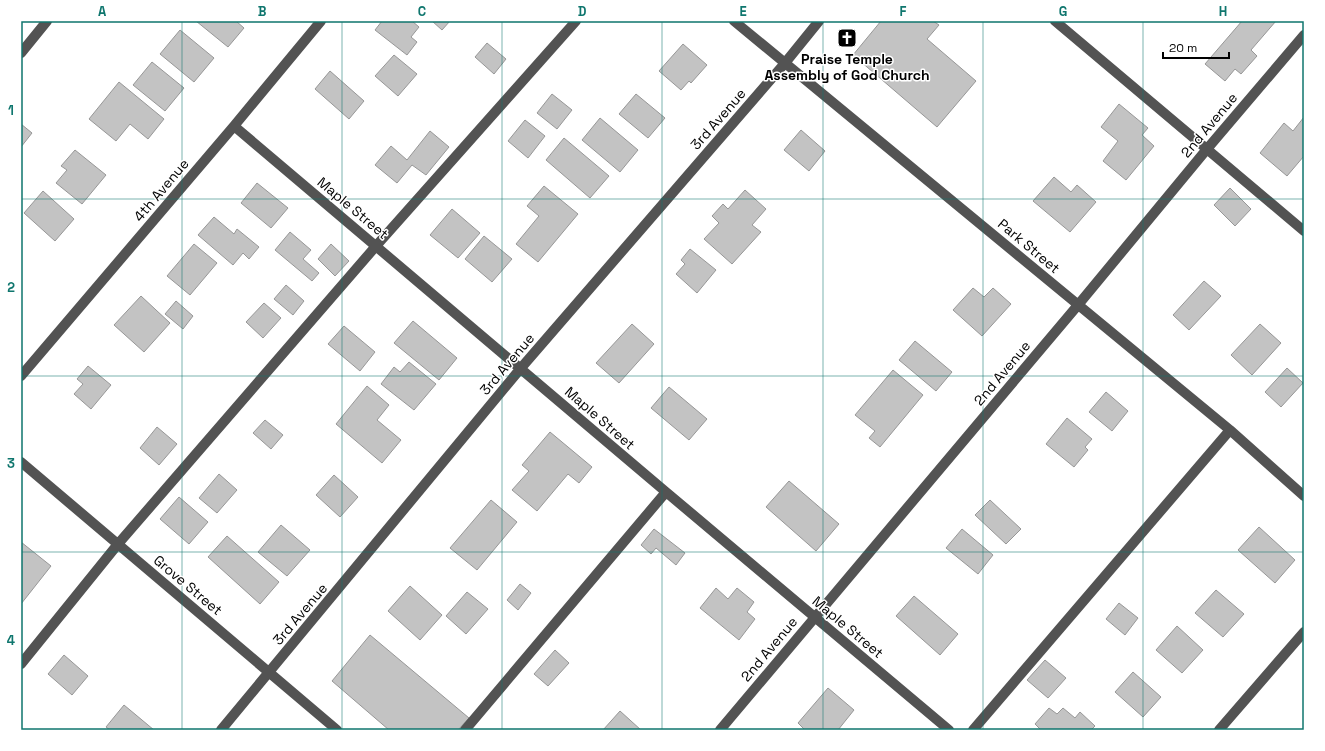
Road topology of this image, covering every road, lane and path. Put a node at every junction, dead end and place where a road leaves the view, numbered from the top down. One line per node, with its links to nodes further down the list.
1 (47, 21): 8 (street)
2 (321, 21): 10 (street, 4th Avenue)
3 (576, 21): 13 (street)
4 (734, 21): 9 (street, Park Street)
5 (819, 21): 9 (street, 3rd Avenue)
6 (1055, 21): 11 (street)
7 (1304, 35): 11 (street, 2nd Avenue)
8 (21, 53)
9 (785, 63): 14 (street, Park Street); 15 (street, 3rd Avenue)
10 (234, 126): 13 (street, Maple Street); 16 (street, 4th Avenue)
11 (1206, 149): 12 (street); 14 (street, 2nd Avenue)
12 (1304, 231)
13 (376, 246): 15 (street, Maple Street); 21 (street)
14 (1078, 305): 17 (street, Park Street); 22 (street, 2nd Avenue)
15 (521, 368): 19 (street, Maple Street); 25 (street, 3rd Avenue)
16 (21, 376)
17 (1230, 430): 20 (street, Park Street); 31 (street)
18 (21, 462): 21 (street, Grove Street)
19 (666, 492): 22 (street, Maple Street); 28 (street)
20 (1304, 496)
21 (118, 544): 24 (street); 25 (street, Grove Street)
22 (814, 617): 29 (street, 2nd Avenue); 30 (street, Maple Street)
23 (1304, 632): 32 (street)
24 (21, 664)
25 (270, 672): 26 (street, 3rd Avenue); 27 (street, Grove Street)
26 (221, 730)
27 (338, 730)
28 (465, 730)
29 (720, 730)
30 (949, 730)
31 (973, 730)
32 (1219, 730)

